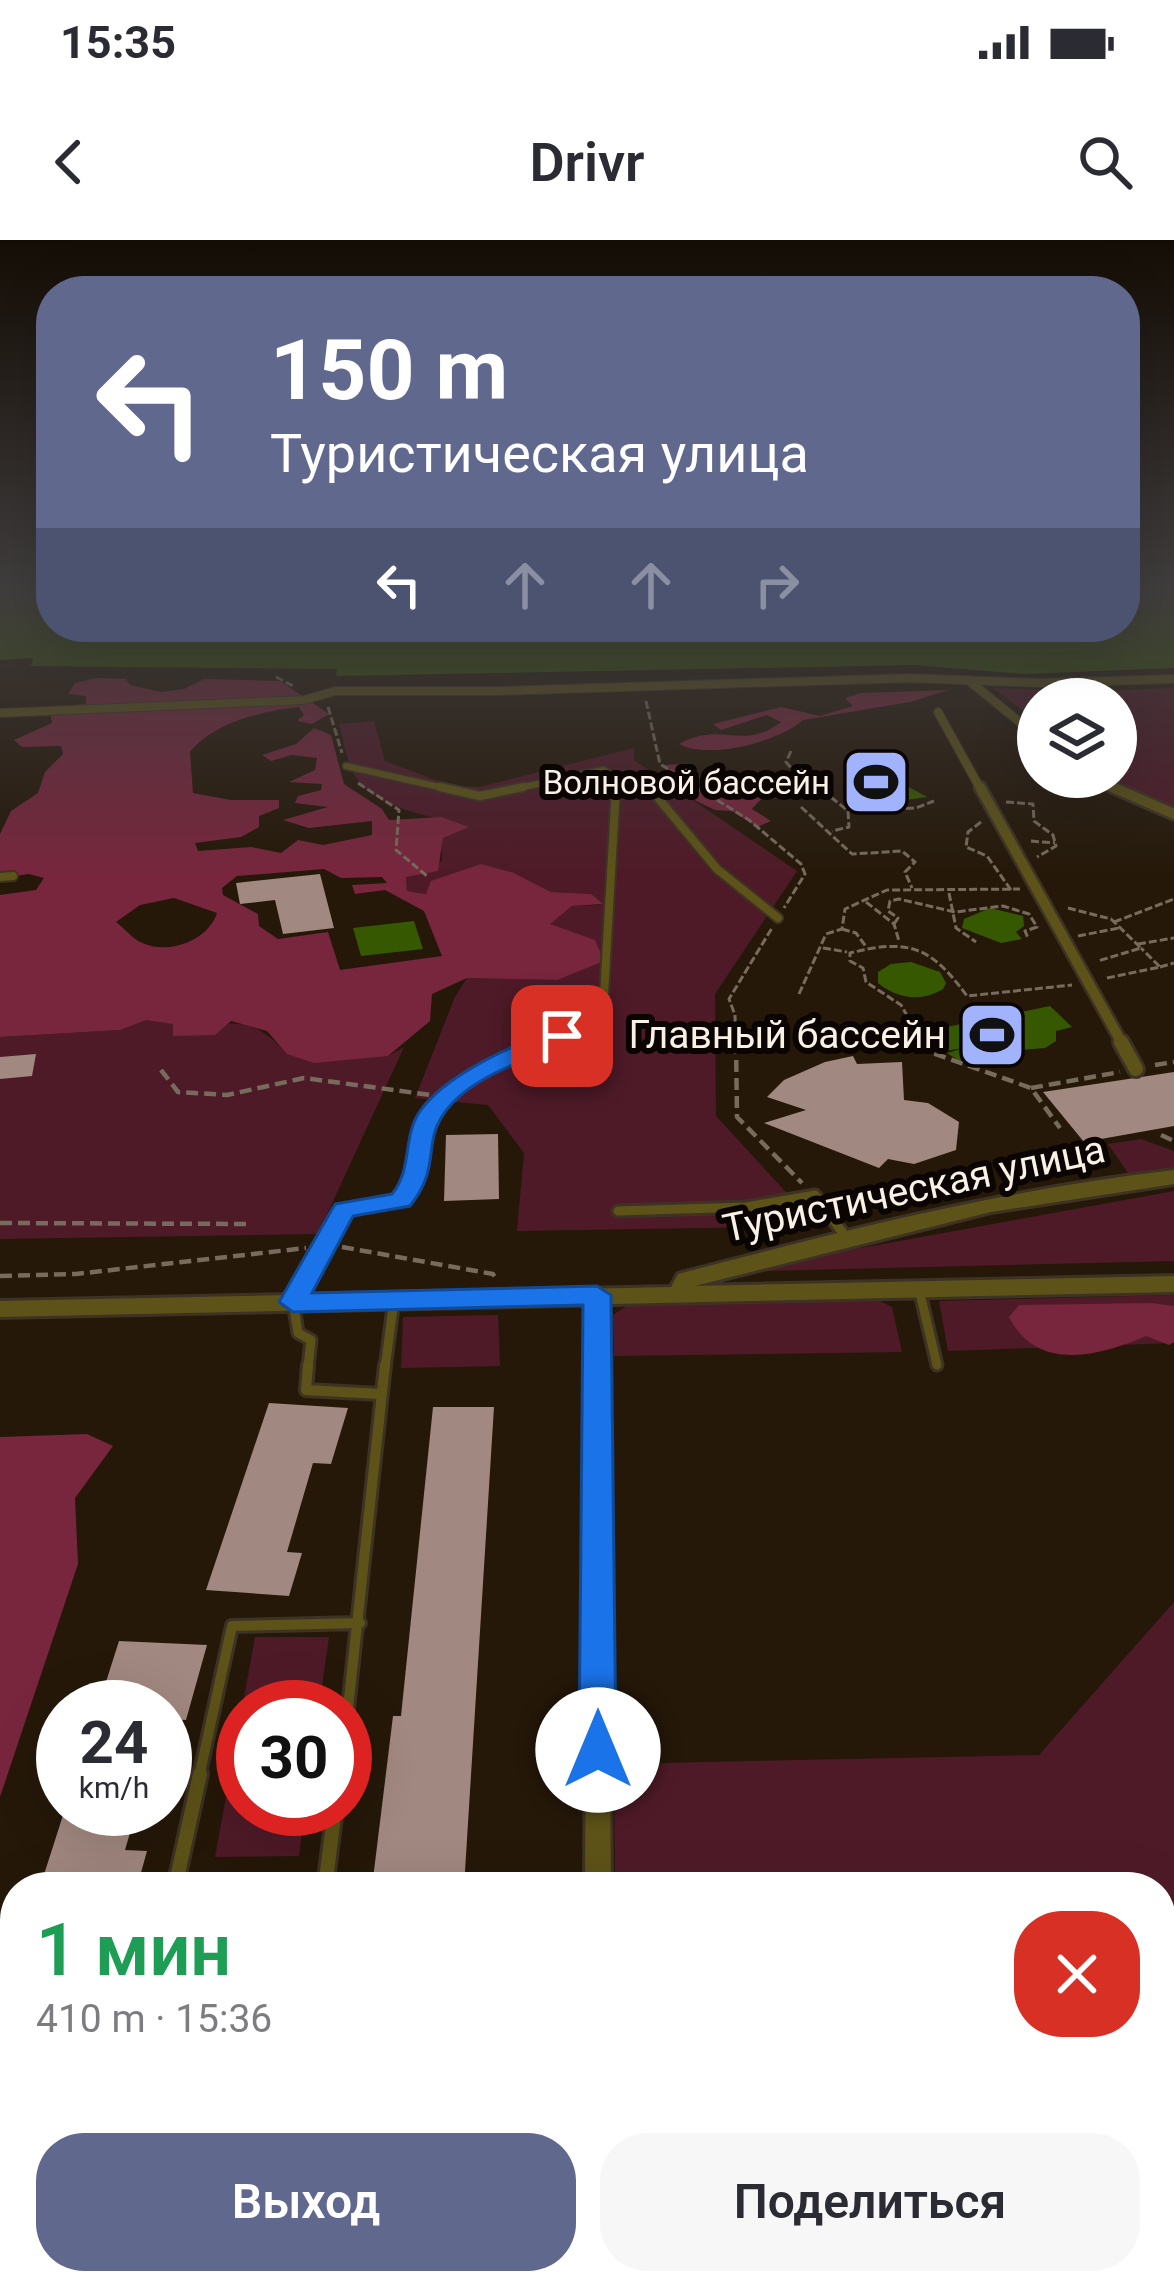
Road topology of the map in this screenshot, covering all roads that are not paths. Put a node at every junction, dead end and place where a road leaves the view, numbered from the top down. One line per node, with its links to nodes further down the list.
1 (854, 683): 4 (street)
2 (971, 683): 5 (street)
3 (938, 712): 13 (street)
4 (0, 713)
5 (1017, 720)
6 (346, 766): 22 (lane)
7 (634, 778): 12 (lane)
8 (1137, 798): 9 (street)
9 (1174, 814)
10 (13, 876): 11 (lane)
11 (0, 877)
12 (778, 918)
13 (1136, 1069)
14 (1174, 1177): 16 (street, Туристическая улица)
15 (618, 1211): 16 (lane)
16 (848, 1240): 19 (street, Туристическая улица)
17 (1174, 1284): 18 (street, Туристическая улица)
18 (919, 1289): 19 (street, Туристическая улица); 24 (lane)
19 (679, 1294): 20 (street, Туристическая улица)
20 (597, 1295): 21 (street, Туристическая улица); 31 (street)
21 (394, 1299): 22 (street, Туристическая улица); 25 (lane)
22 (293, 1302): 23 (street, Туристическая улица); 25 (lane)
23 (0, 1309)
24 (937, 1365)
25 (380, 1394): 26 (lane)
26 (360, 1623): 27 (lane); 29 (lane)
27 (352, 1680)
28 (332, 1836): 30 (lane)
29 (178, 1872)
30 (327, 1872)
31 (598, 1872)

